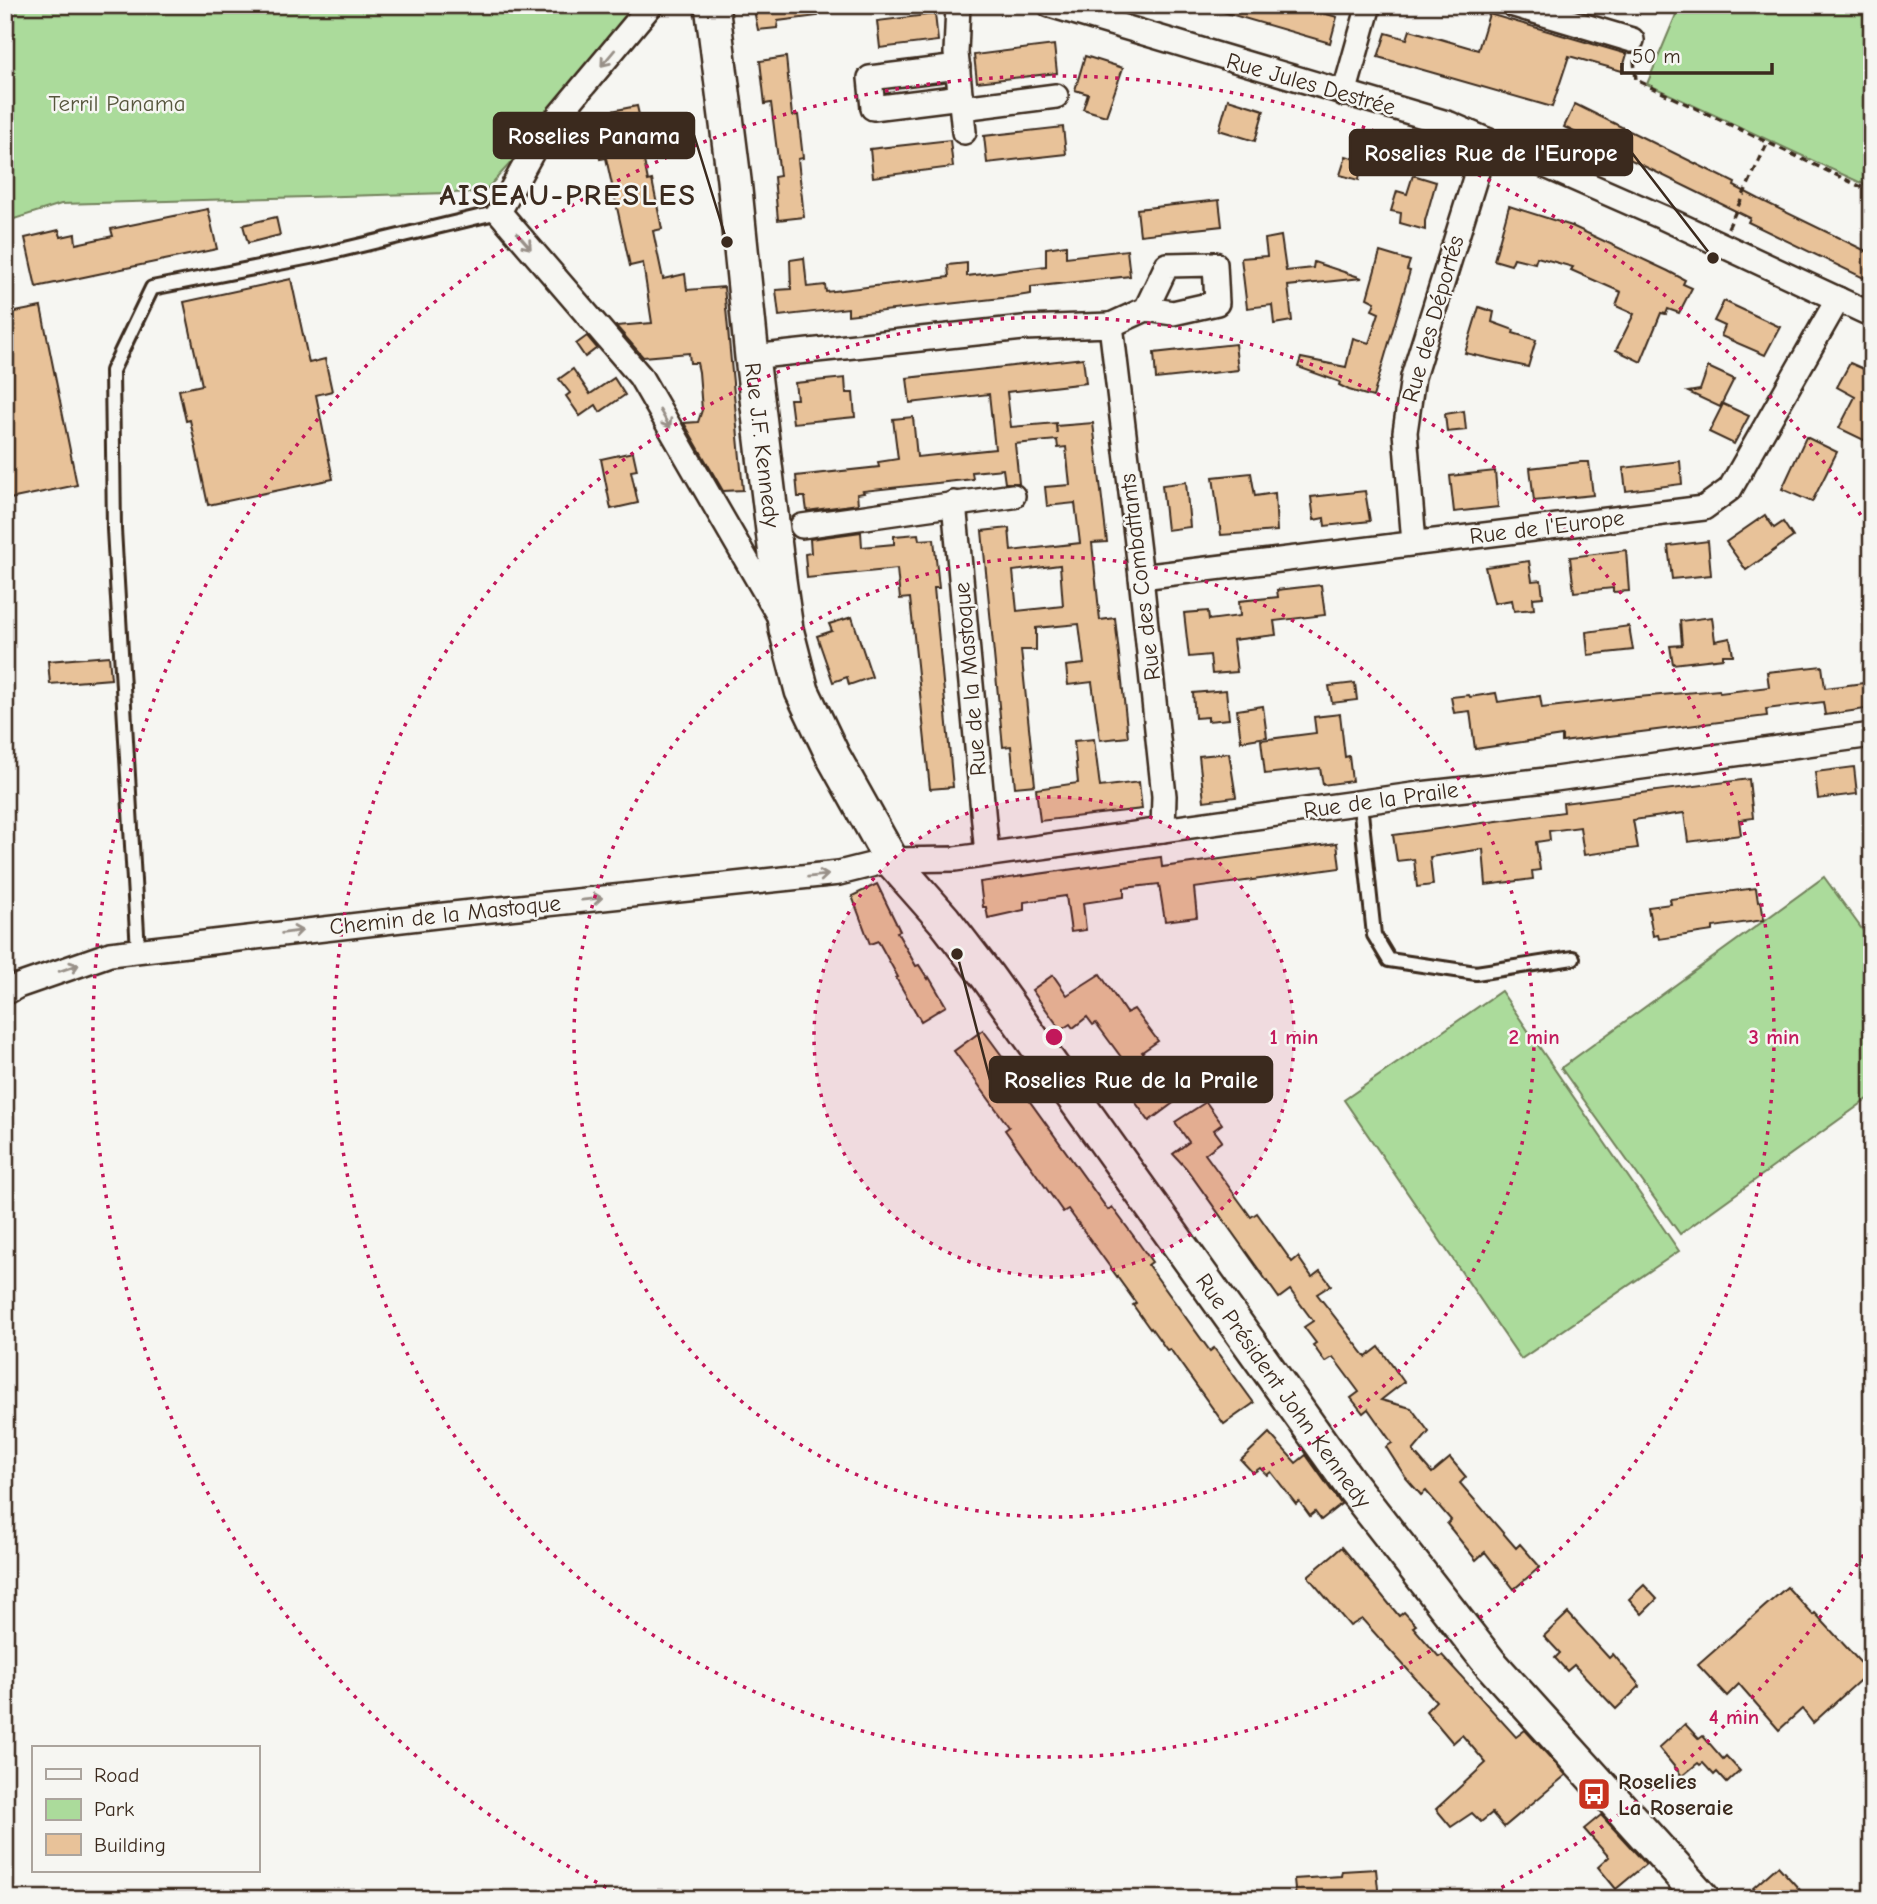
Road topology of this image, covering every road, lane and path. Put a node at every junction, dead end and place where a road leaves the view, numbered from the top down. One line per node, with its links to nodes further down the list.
1 (651, 5): 16 (street, one-way to 16)
2 (712, 5): 22 (street, Rue J.F. Kennedy)
3 (958, 5): 8 (street)
4 (1050, 5): 9 (street, Rue Jules Destrée)
5 (1369, 5): 9 (street)
6 (1514, 5): 7 (street)
7 (1632, 40): 14 (path)
8 (958, 67): 11 (street); 11 (street)
9 (1344, 94): 13 (street, Rue Jules Destrée)
10 (1056, 96): 11 (street)
11 (961, 102): 12 (street)
12 (964, 132)
13 (1487, 140): 17 (street, Rue Jules Destrée); 26 (street, Rue des Déportés)
14 (1767, 144): 15 (path); 17 (path)
15 (1872, 192)
16 (499, 212): 28 (street, one-way to 28); 34 (lane)
17 (1721, 244): 18 (street, Rue Jules Destrée)
18 (1838, 299): 20 (street, Rue Jules Destrée); 26 (street, Rue de l'Europe)
19 (1146, 309): 21 (street)
20 (1872, 315)
21 (1111, 325): 22 (street); 27 (street, Rue des Combattants)
22 (752, 358): 28 (street, Rue J.F. Kennedy)
23 (1013, 496): 24 (street)
24 (954, 503): 25 (street); 32 (street, Rue de la Mastoque)
25 (802, 526)
26 (1414, 543): 27 (street, Rue de l'Europe)
27 (1141, 577): 31 (street, Rue des Combattants)
28 (786, 629): 33 (street, Rue J.F. Kennedy)
29 (1872, 735): 30 (street, Rue de la Praile)
30 (1360, 803): 31 (street, Rue de la Praile); 35 (lane)
31 (1163, 830): 32 (street, Rue de la Praile)
32 (987, 854): 33 (street, Rue de la Praile)
33 (891, 860): 34 (street, Chemin de la Mastoque, one-way to 33); 37 (street, Rue Président John Kennedy)
34 (138, 951): 36 (street, Chemin de la Mastoque, one-way to 34)
35 (1573, 958)
36 (5, 993)
37 (1703, 1899)

